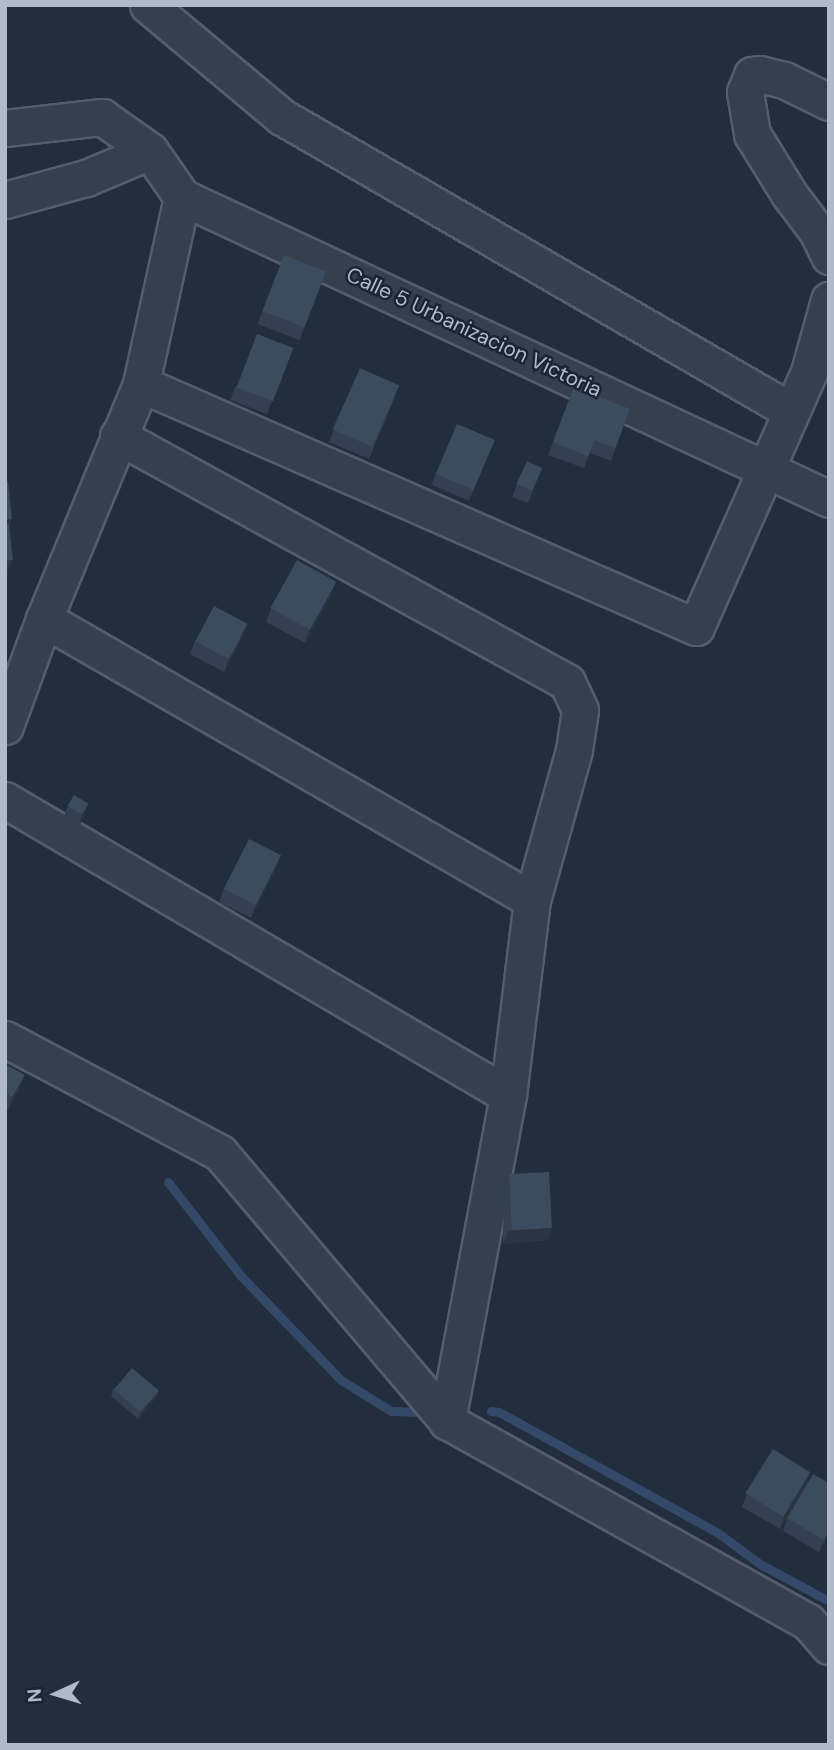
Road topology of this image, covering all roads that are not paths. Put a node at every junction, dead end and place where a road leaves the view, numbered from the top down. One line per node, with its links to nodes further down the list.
1 (148, 5): 10 (street)
2 (829, 102): 7 (street)
3 (5, 128): 4 (street)
4 (150, 151): 5 (street); 6 (street)
5 (182, 197): 9 (street); 12 (street, Calle 5 Urbanizacion Victoria)
6 (5, 200)
7 (829, 256)
8 (829, 300): 10 (street)
9 (141, 384): 11 (street); 12 (street)
10 (791, 411): 12 (street)
11 (118, 436): 14 (street); 17 (street)
12 (765, 468): 13 (street, Calle 5 Urbanizacion Victoria)
13 (829, 499)
14 (44, 619): 15 (street); 17 (street)
15 (5, 726)
16 (5, 800): 19 (street)
17 (532, 900): 19 (street)
18 (5, 1039): 20 (street)
19 (508, 1095): 20 (street)
20 (447, 1421): 21 (street)
21 (829, 1646)

